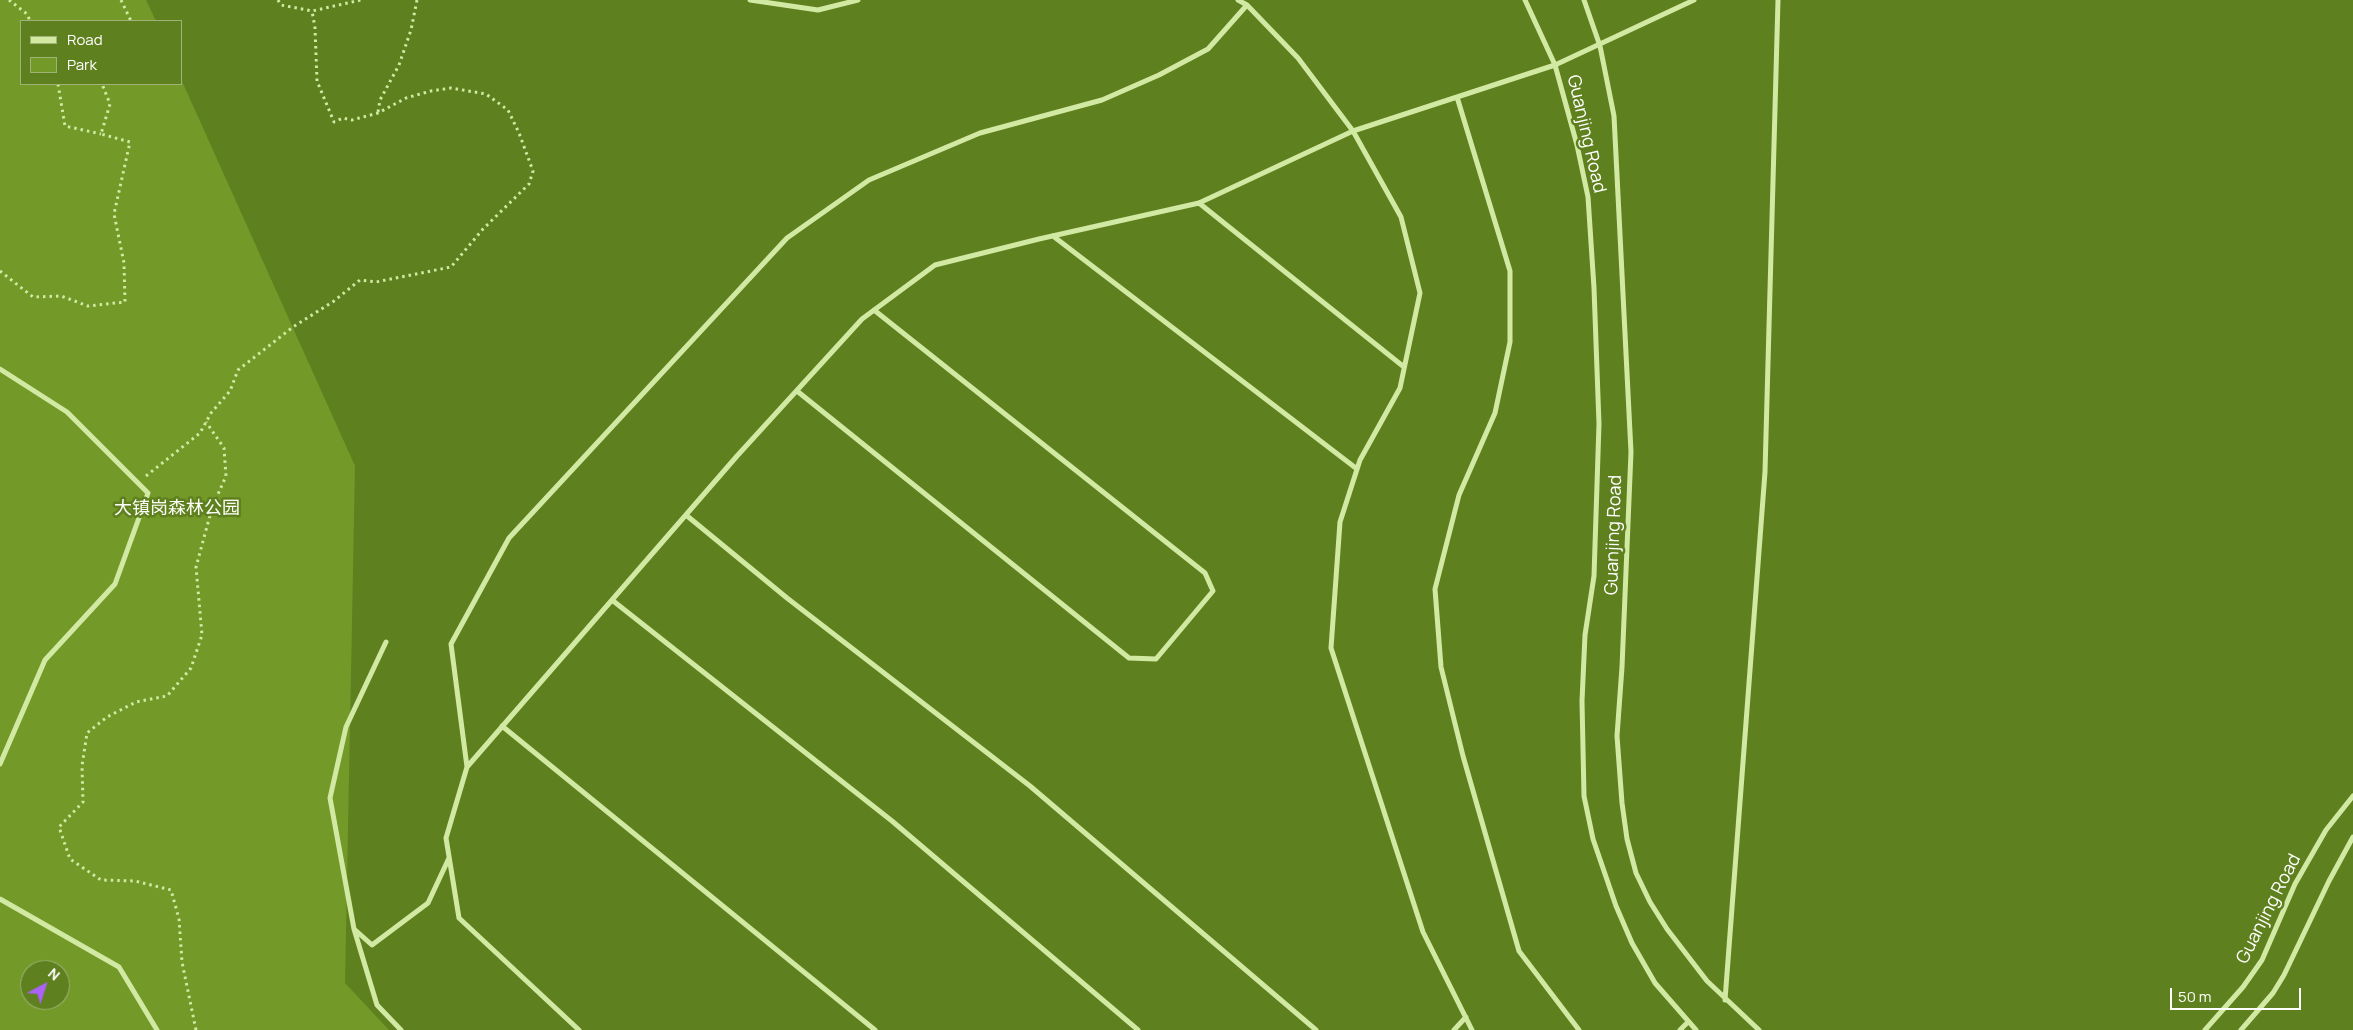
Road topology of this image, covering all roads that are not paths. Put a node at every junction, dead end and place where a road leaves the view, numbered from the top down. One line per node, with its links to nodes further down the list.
1 (750, 0): 2 (street)
2 (858, 0)
3 (1238, 0): 8 (street)
4 (1526, 0): 10 (street, Guanjing Road)
5 (1584, 0): 9 (street, Guanjing Road)
6 (1694, 0): 9 (street)
7 (1778, 0): 31 (street)
8 (1247, 5): 12 (street); 25 (street)
9 (1600, 46): 10 (street); 31 (street, Guanjing Road)
10 (1555, 65): 11 (street); 33 (street, Guanjing Road)
11 (1457, 97): 12 (street); 42 (street)
12 (1353, 131): 13 (street); 16 (street)
13 (1199, 203): 14 (street); 16 (street)
14 (1053, 236): 15 (street); 19 (street)
15 (874, 310): 18 (street); 18 (street)
16 (1404, 367): 19 (street)
17 (0, 369): 24 (street)
18 (797, 391): 20 (street)
19 (1357, 469): 32 (street)
20 (686, 515): 21 (street); 39 (street)
21 (612, 600): 23 (street); 38 (street)
22 (386, 642): 30 (street)
23 (502, 726): 25 (street); 37 (street)
24 (0, 764)
25 (467, 767): 28 (street)
26 (2353, 796): 46 (street, Guanjing Road)
27 (2353, 837): 47 (street)
28 (449, 858): 30 (street); 36 (street)
29 (0, 899): 34 (street)
30 (354, 929): 35 (street)
31 (1725, 1000): 45 (street, Guanjing Road)
32 (1466, 1017): 40 (street); 41 (street)
33 (1688, 1022): 43 (street); 44 (street, Guanjing Road)
34 (157, 1030)
35 (401, 1030)
36 (579, 1030)
37 (875, 1030)
38 (1138, 1030)
39 (1316, 1030)
40 (1454, 1030)
41 (1472, 1030)
42 (1579, 1030)
43 (1680, 1030)
44 (1696, 1030)
45 (1759, 1030)
46 (2205, 1030)
47 (2240, 1030)

